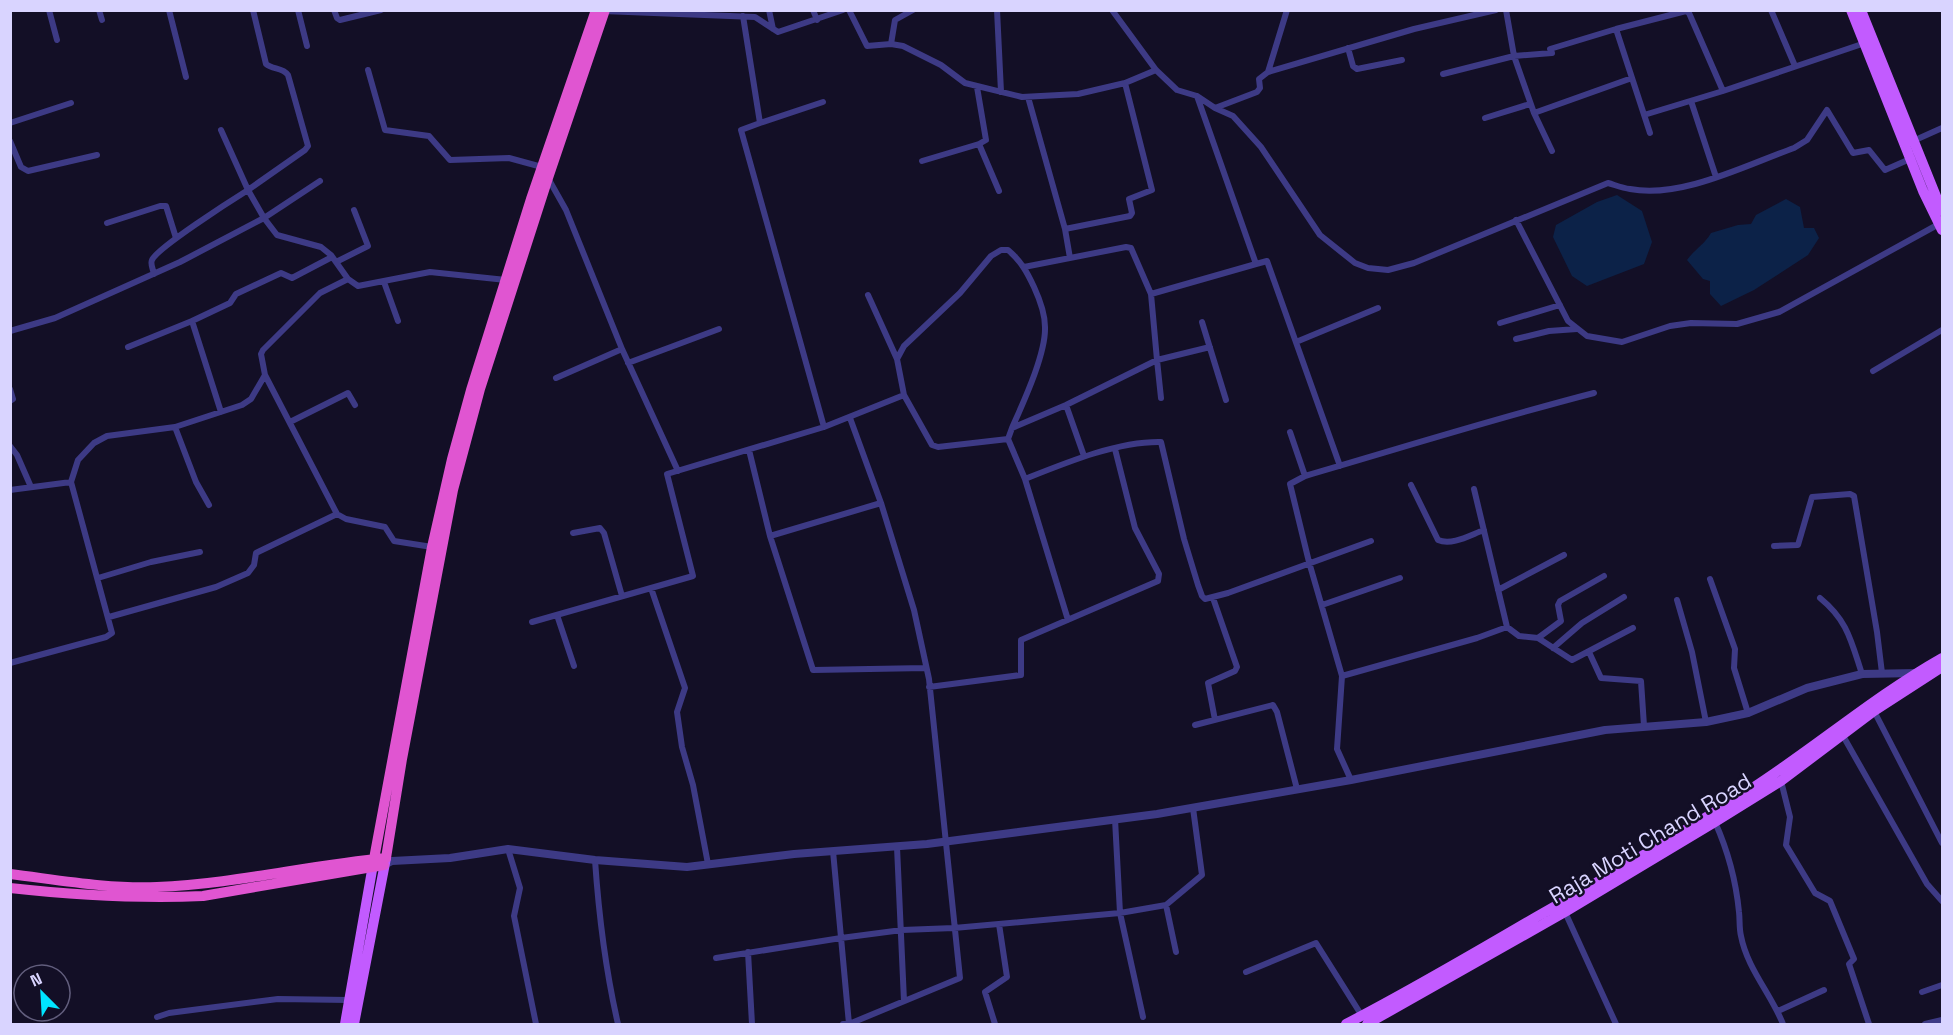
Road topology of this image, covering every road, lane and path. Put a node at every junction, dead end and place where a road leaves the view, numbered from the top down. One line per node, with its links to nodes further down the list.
1 (49, 10): 29 (street)
2 (99, 10): 25 (street)
3 (169, 10): 41 (street)
4 (253, 10): 74 (street)
5 (298, 10): 32 (street)
6 (334, 10): 7 (street)
7 (381, 10)
8 (770, 10): 27 (street)
9 (813, 10): 26 (street)
10 (849, 10): 31 (street)
11 (913, 10): 31 (street)
12 (997, 10): 47 (street)
13 (1113, 10): 23 (street)
14 (1287, 10): 39 (street)
15 (1496, 10): 33 (street)
16 (1506, 10): 34 (street)
17 (1771, 10): 36 (street)
18 (1851, 10): 30 (main road)
19 (1861, 10): 30 (main road)
20 (596, 11): 21 (street); 43 (highway)
21 (605, 11): 24 (street); 43 (highway)
22 (839, 12): 26 (street)
23 (1118, 14): 38 (street)
24 (743, 16): 27 (street); 59 (street)
25 (102, 20)
26 (817, 20): 27 (street)
27 (773, 29)
28 (1616, 29): 34 (street); 42 (street); 46 (street)
29 (57, 40)
30 (1867, 42): 36 (street); 64 (main road); 68 (main road)
31 (891, 44): 45 (street)
32 (307, 46)
33 (1348, 48): 35 (street); 39 (street)
34 (1514, 56): 40 (street); 53 (street)
35 (1402, 60)
36 (1795, 66): 46 (street)
37 (368, 70): 70 (street)
38 (1156, 70): 44 (street); 48 (street)
39 (1268, 72): 54 (street)
40 (1443, 74)
41 (186, 77)
42 (1632, 78): 55 (street); 56 (street)
43 (576, 81): 70 (highway); 72 (highway)
44 (1125, 83): 49 (street); 82 (street)
45 (977, 87): 47 (street); 65 (street)
46 (1723, 91): 50 (street)
47 (1001, 92): 49 (street)
48 (1197, 96): 54 (street); 86 (street)
49 (1028, 97): 82 (street)
50 (1691, 101): 56 (street); 71 (street)
51 (823, 102): 59 (street)
52 (71, 103): 58 (street)
53 (1530, 104): 55 (street); 57 (street)
54 (1215, 108): 79 (street)
55 (1534, 113): 66 (street)
56 (1644, 115): 62 (street)
57 (1485, 118)
58 (10, 123)
59 (760, 123): 127 (street)
60 (1942, 128): 64 (street)
61 (221, 130): 74 (street)
62 (1650, 133)
63 (10, 141): 67 (street)
64 (1912, 141): 77 (main road)
65 (979, 144): 69 (street); 75 (street)
66 (1552, 151)
67 (97, 155)
68 (1910, 159): 71 (street); 81 (main road)
69 (922, 161)
70 (542, 167): 72 (street); 90 (highway)
71 (1716, 177): 79 (street)
72 (548, 178): 108 (street); 207 (highway)
73 (320, 181): 78 (street)
74 (248, 190): 78 (street); 83 (street)
75 (999, 191)
76 (354, 210): 85 (street)
77 (1942, 211)
78 (264, 218): 85 (street); 88 (street)
79 (1516, 220): 94 (street)
80 (107, 223): 83 (street)
81 (1941, 227): 101 (street)
82 (1065, 229): 84 (street)
83 (176, 238): 88 (street)
84 (1071, 258): 87 (street); 93 (street)
85 (334, 259): 89 (street); 96 (street)
86 (1256, 264): 93 (street); 105 (street)
87 (1024, 267): 109 (street); 128 (street)
88 (154, 274): 103 (street)
89 (348, 279): 91 (street); 113 (street)
90 (506, 280): 91 (street); 152 (highway)
91 (384, 282): 97 (street)
92 (868, 294): 109 (street)
93 (1151, 294): 110 (street)
94 (1560, 305): 99 (street); 101 (street)
95 (1378, 308): 105 (street)
96 (192, 321): 106 (street); 123 (street)
97 (398, 321)
98 (1202, 322): 107 (street)
99 (1500, 323)
100 (719, 329): 111 (street)
101 (1578, 329): 104 (street)
102 (1942, 330): 112 (street)
103 (10, 331)
104 (1516, 339)
105 (1296, 342): 135 (street)
106 (128, 347)
107 (1210, 347): 110 (street); 120 (street)
108 (622, 349): 111 (street); 114 (street)
109 (897, 359): 117 (street)
110 (1157, 360): 118 (street); 122 (street)
111 (628, 363): 136 (street)
112 (1873, 370)
113 (265, 375): 123 (street); 125 (street)
114 (556, 378)
115 (10, 389): 119 (street)
116 (1594, 393): 135 (street)
117 (904, 395): 124 (street); 130 (street)
118 (1161, 398)
119 (10, 400)
120 (1226, 400)
121 (356, 405): 125 (street)
122 (1066, 405): 128 (street); 134 (street)
123 (221, 412): 126 (street)
124 (850, 418): 127 (street); 144 (street)
125 (290, 422): 146 (street)
126 (175, 427): 139 (street); 145 (street)
127 (824, 427): 133 (street)
128 (1012, 428): 130 (street)
129 (1290, 432): 137 (street)
130 (1008, 439): 138 (street)
131 (10, 446): 141 (street)
132 (1115, 449): 134 (street); 164 (street); 170 (street)
133 (749, 450): 136 (street); 149 (street)
134 (1084, 456): 138 (street)
135 (1340, 466): 137 (street)
136 (678, 471): 160 (street)
137 (1305, 476): 155 (street)
138 (1025, 479): 170 (street)
139 (71, 482): 141 (street); 157 (street)
140 (1411, 485): 147 (street)
141 (31, 487): 143 (street)
142 (1474, 489): 147 (street)
143 (10, 490)
144 (881, 503): 149 (street); 181 (street)
145 (209, 505)
146 (337, 514): 152 (street); 169 (street)
147 (1484, 530): 161 (street)
148 (573, 533): 162 (street)
149 (770, 536): 181 (street)
150 (1371, 541): 155 (street)
151 (1774, 546): 183 (street)
152 (432, 547): 207 (highway)
153 (200, 552): 157 (street)
154 (1564, 555): 161 (street)
155 (1309, 562): 164 (street); 167 (street)
156 (1604, 576): 174 (street)
157 (98, 578): 169 (street)
158 (1400, 578): 167 (street)
159 (1710, 579): 189 (street)
160 (651, 588): 162 (street); 208 (street)
161 (1498, 590): 172 (street)
162 (622, 596): 168 (street)
163 (1624, 597): 175 (street)
164 (1213, 598): 190 (street)
165 (1820, 598): 184 (street)
166 (1677, 600): 191 (street)
167 (1322, 605): 185 (street)
168 (556, 615): 171 (street); 179 (street)
169 (109, 617): 178 (street)
170 (1068, 620): 187 (street)
171 (532, 622)
172 (1507, 627): 174 (street); 185 (street)
173 (1633, 628): 176 (street)
174 (1538, 638): 175 (street)
175 (1553, 648): 176 (street)
176 (1589, 652): 193 (street)
177 (1942, 658): 182 (main road)
178 (10, 663)
179 (574, 666)
180 (1942, 667): 186 (main road, Raja Moti Chand Road)
181 (926, 668): 187 (street)
182 (1916, 672): 183 (street); 186 (street); 231 (main road)
183 (1882, 673): 184 (street)
184 (1862, 674): 189 (street)
185 (1342, 676): 195 (street)
186 (1928, 676): 188 (main road, Raja Moti Chand Road)
187 (929, 687): 201 (street)
188 (1874, 711): 194 (main road, Raja Moti Chand Road); 202 (street)
189 (1748, 713): 191 (street)
190 (1215, 720): 192 (street); 197 (street)
191 (1706, 722): 193 (street)
192 (1195, 725)
193 (1644, 726): 195 (street)
194 (1842, 734): 196 (main road, Raja Moti Chand Road); 211 (street)
195 (1351, 780): 197 (street)
196 (1781, 781): 200 (main road, Raja Moti Chand Road); 244 (street)
197 (1297, 789): 198 (street)
198 (1193, 808): 199 (street); 212 (street)
199 (1115, 819): 201 (street); 214 (street)
200 (1715, 822): 213 (main road, Raja Moti Chand Road); 228 (street)
201 (945, 842): 203 (street); 216 (street)
202 (1942, 843)
203 (897, 846): 205 (street); 217 (street)
204 (508, 849): 206 (street); 207 (street); 235 (street)
205 (833, 851): 208 (street); 218 (street)
206 (595, 860): 208 (street); 236 (street)
207 (382, 862): 209 (highway); 210 (highway); 226 (main road); 234 (main road)
208 (708, 864)
209 (10, 874)
210 (10, 888)
211 (1942, 901)
212 (1166, 905): 214 (street); 220 (street)
213 (1565, 912): 231 (main road, Raja Moti Chand Road); 242 (street)
214 (1120, 913): 215 (street); 230 (street)
215 (999, 924): 216 (street); 240 (street)
216 (954, 928): 217 (street); 227 (street)
217 (902, 930): 218 (street); 227 (street)
218 (841, 938): 219 (street); 239 (street)
219 (748, 952): 221 (street); 237 (street)
220 (1176, 952)
221 (716, 958)
222 (1246, 972): 231 (street)
223 (1942, 985): 225 (street)
224 (1824, 990): 228 (street)
225 (1922, 992)
226 (349, 1000): 229 (street); 233 (main road)
227 (904, 1001): 239 (street)
228 (1778, 1011): 243 (street)
229 (156, 1017)
230 (1143, 1017)
231 (1365, 1020): 241 (main road)
232 (1942, 1020): 245 (street)
233 (345, 1024)
234 (354, 1024)
235 (536, 1024)
236 (618, 1024)
237 (752, 1024)
238 (843, 1024): 239 (street)
239 (849, 1024)
240 (996, 1024)
241 (1346, 1024)
242 (1616, 1024)
243 (1783, 1024)
244 (1869, 1024)
245 (1925, 1024)

